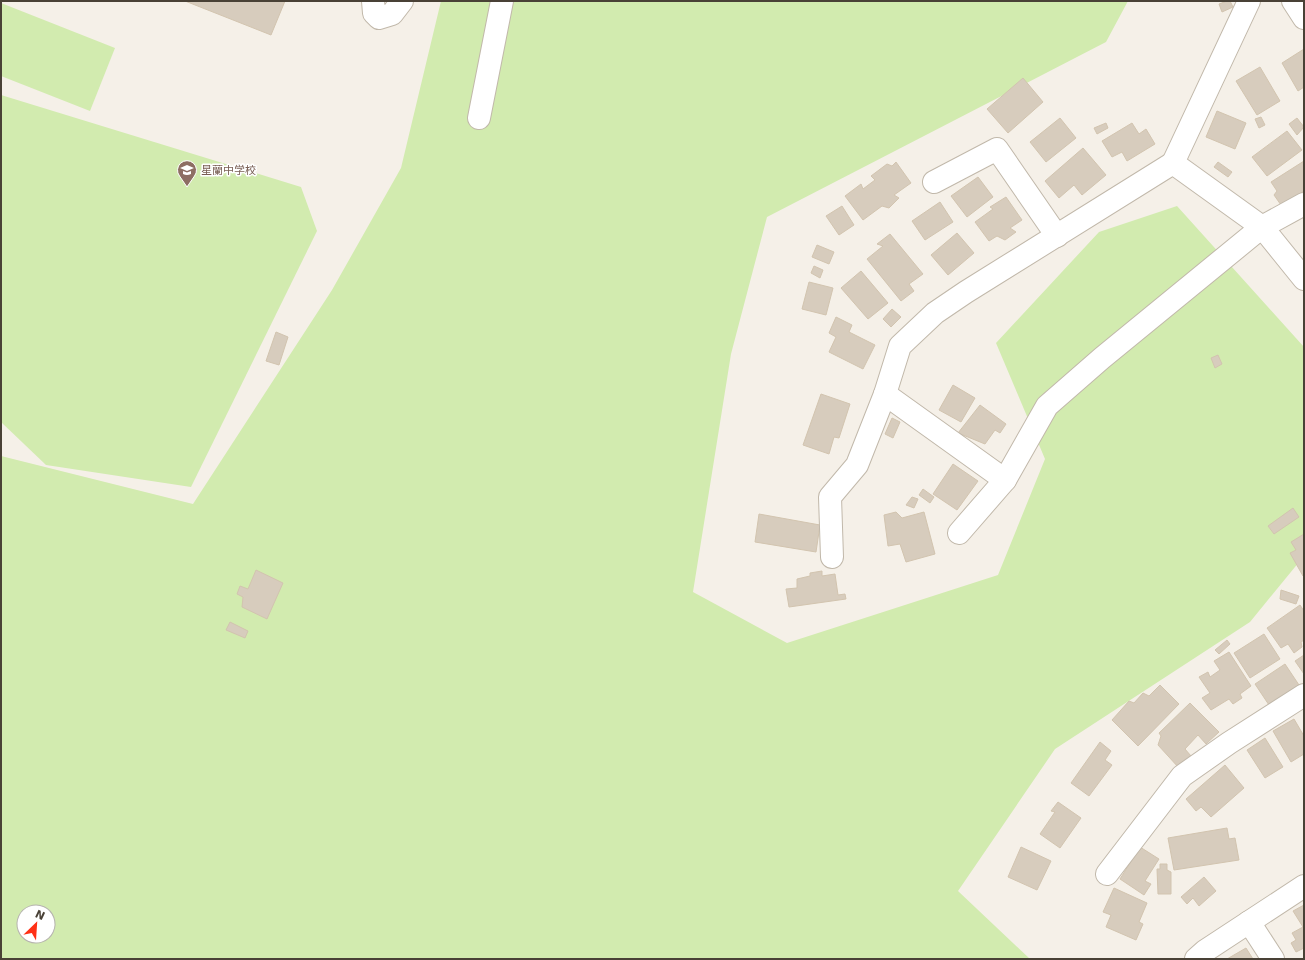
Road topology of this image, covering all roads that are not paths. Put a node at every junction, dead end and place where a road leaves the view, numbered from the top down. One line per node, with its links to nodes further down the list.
1 (402, 1): 5 (street)
2 (502, 1): 7 (street)
3 (1249, 1): 8 (street)
4 (1293, 1): 6 (street)
5 (376, 9)
6 (1304, 18)
7 (479, 118)
8 (1173, 163): 11 (street); 12 (street)
9 (934, 182): 12 (street)
10 (1304, 204): 11 (street)
11 (1262, 227): 13 (street); 15 (street)
12 (1057, 236): 14 (street)
13 (1304, 279)
14 (885, 394): 15 (street); 17 (street)
15 (1005, 480): 16 (street)
16 (959, 533)
17 (832, 556)
18 (1304, 695): 19 (street)
19 (1107, 874)
20 (1304, 886): 21 (street)
21 (1249, 922): 22 (street); 23 (street)
22 (1196, 959)
23 (1273, 959)

